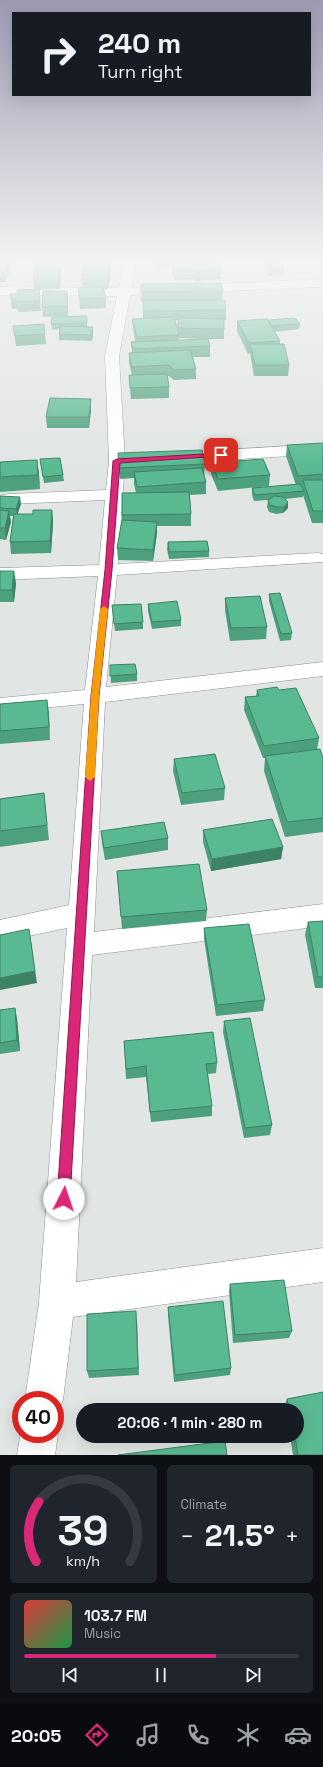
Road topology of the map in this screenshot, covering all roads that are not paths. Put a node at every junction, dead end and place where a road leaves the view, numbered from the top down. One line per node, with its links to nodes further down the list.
1 (117, 330): 4 (street)
2 (323, 449): 3 (street)
3 (156, 459)
4 (114, 495): 5 (street); 7 (street)
5 (8, 499)
6 (318, 558): 7 (street)
7 (108, 570): 8 (street); 10 (street)
8 (0, 574)
9 (323, 669): 10 (street)
10 (95, 696): 11 (street); 12 (street)
11 (0, 705)
12 (81, 914): 14 (street); 15 (street)
13 (323, 915): 15 (street)
14 (0, 931)
15 (80, 945): 17 (street)
16 (323, 1265): 17 (street)
17 (57, 1302): 18 (street)
18 (45, 1391)
19 (38, 1443): 20 (street)
20 (36, 1455)

